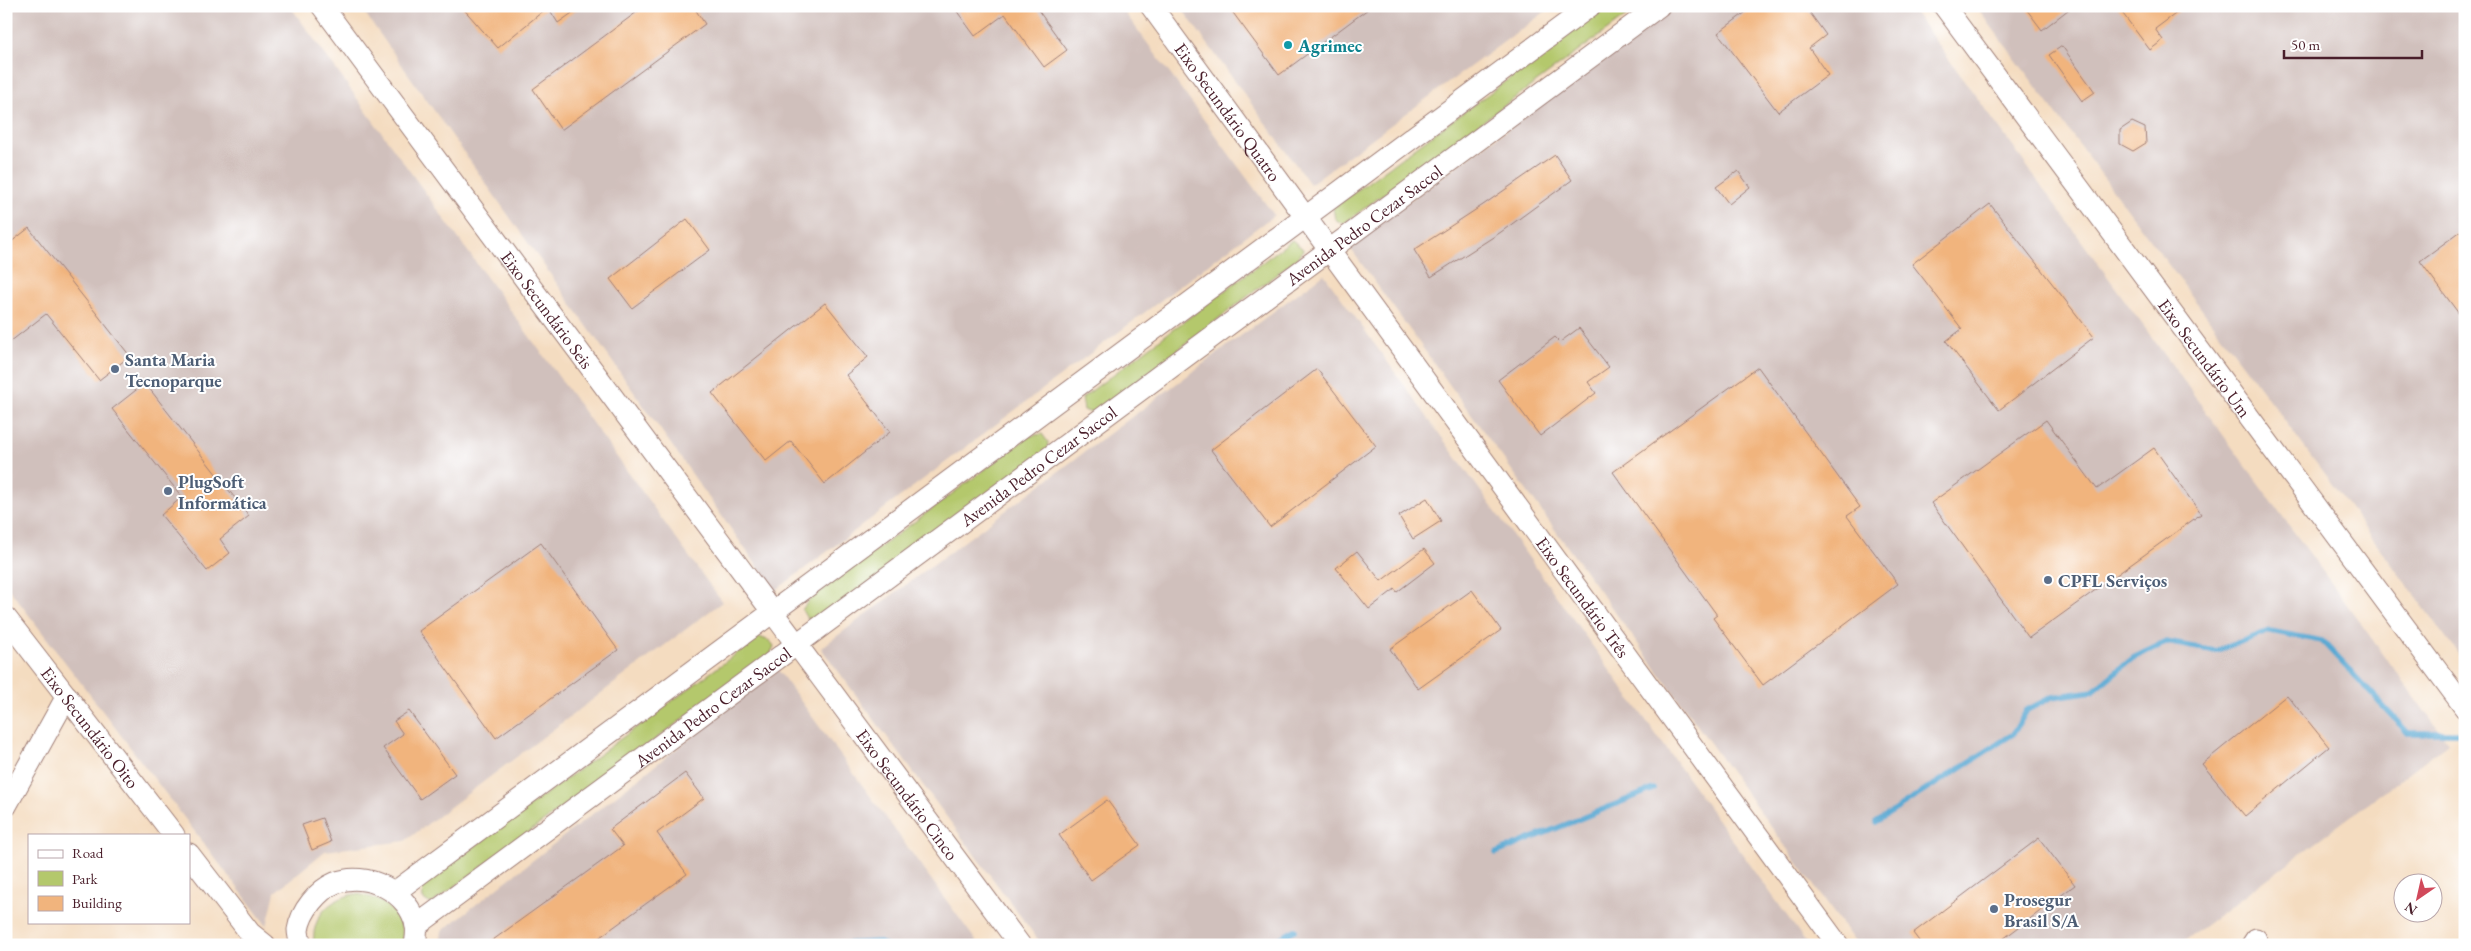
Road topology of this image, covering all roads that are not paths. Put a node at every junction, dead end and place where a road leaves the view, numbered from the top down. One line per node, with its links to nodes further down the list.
1 (322, 6): 8 (street, Eixo Secundário Seis)
2 (1151, 6): 6 (street, Eixo Secundário Quatro)
3 (1590, 6): 6 (street)
4 (1658, 6): 7 (street, Avenida Pedro Cezar Saccol)
5 (1944, 6): 12 (street, Eixo Secundário Um)
6 (1306, 217): 7 (street, Eixo Secundário Quatro); 8 (street)
7 (1330, 249): 10 (street, Avenida Pedro Cezar Saccol); 21 (street, Eixo Secundário Três)
8 (771, 613): 10 (street, Eixo Secundário Seis); 16 (street)
9 (6, 618): 11 (street, Eixo Secundário Oito)
10 (795, 645): 17 (street, Avenida Pedro Cezar Saccol); 20 (street, Eixo Secundário Cinco)
11 (67, 696): 13 (street); 14 (street, Eixo Secundário Oito)
12 (2465, 708)
13 (6, 806)
14 (173, 834)
15 (190, 855): 18 (street)
16 (395, 892): 17 (street); 19 (street)
17 (416, 935)
18 (265, 945)
19 (300, 945)
20 (1020, 945)
21 (1838, 945)

